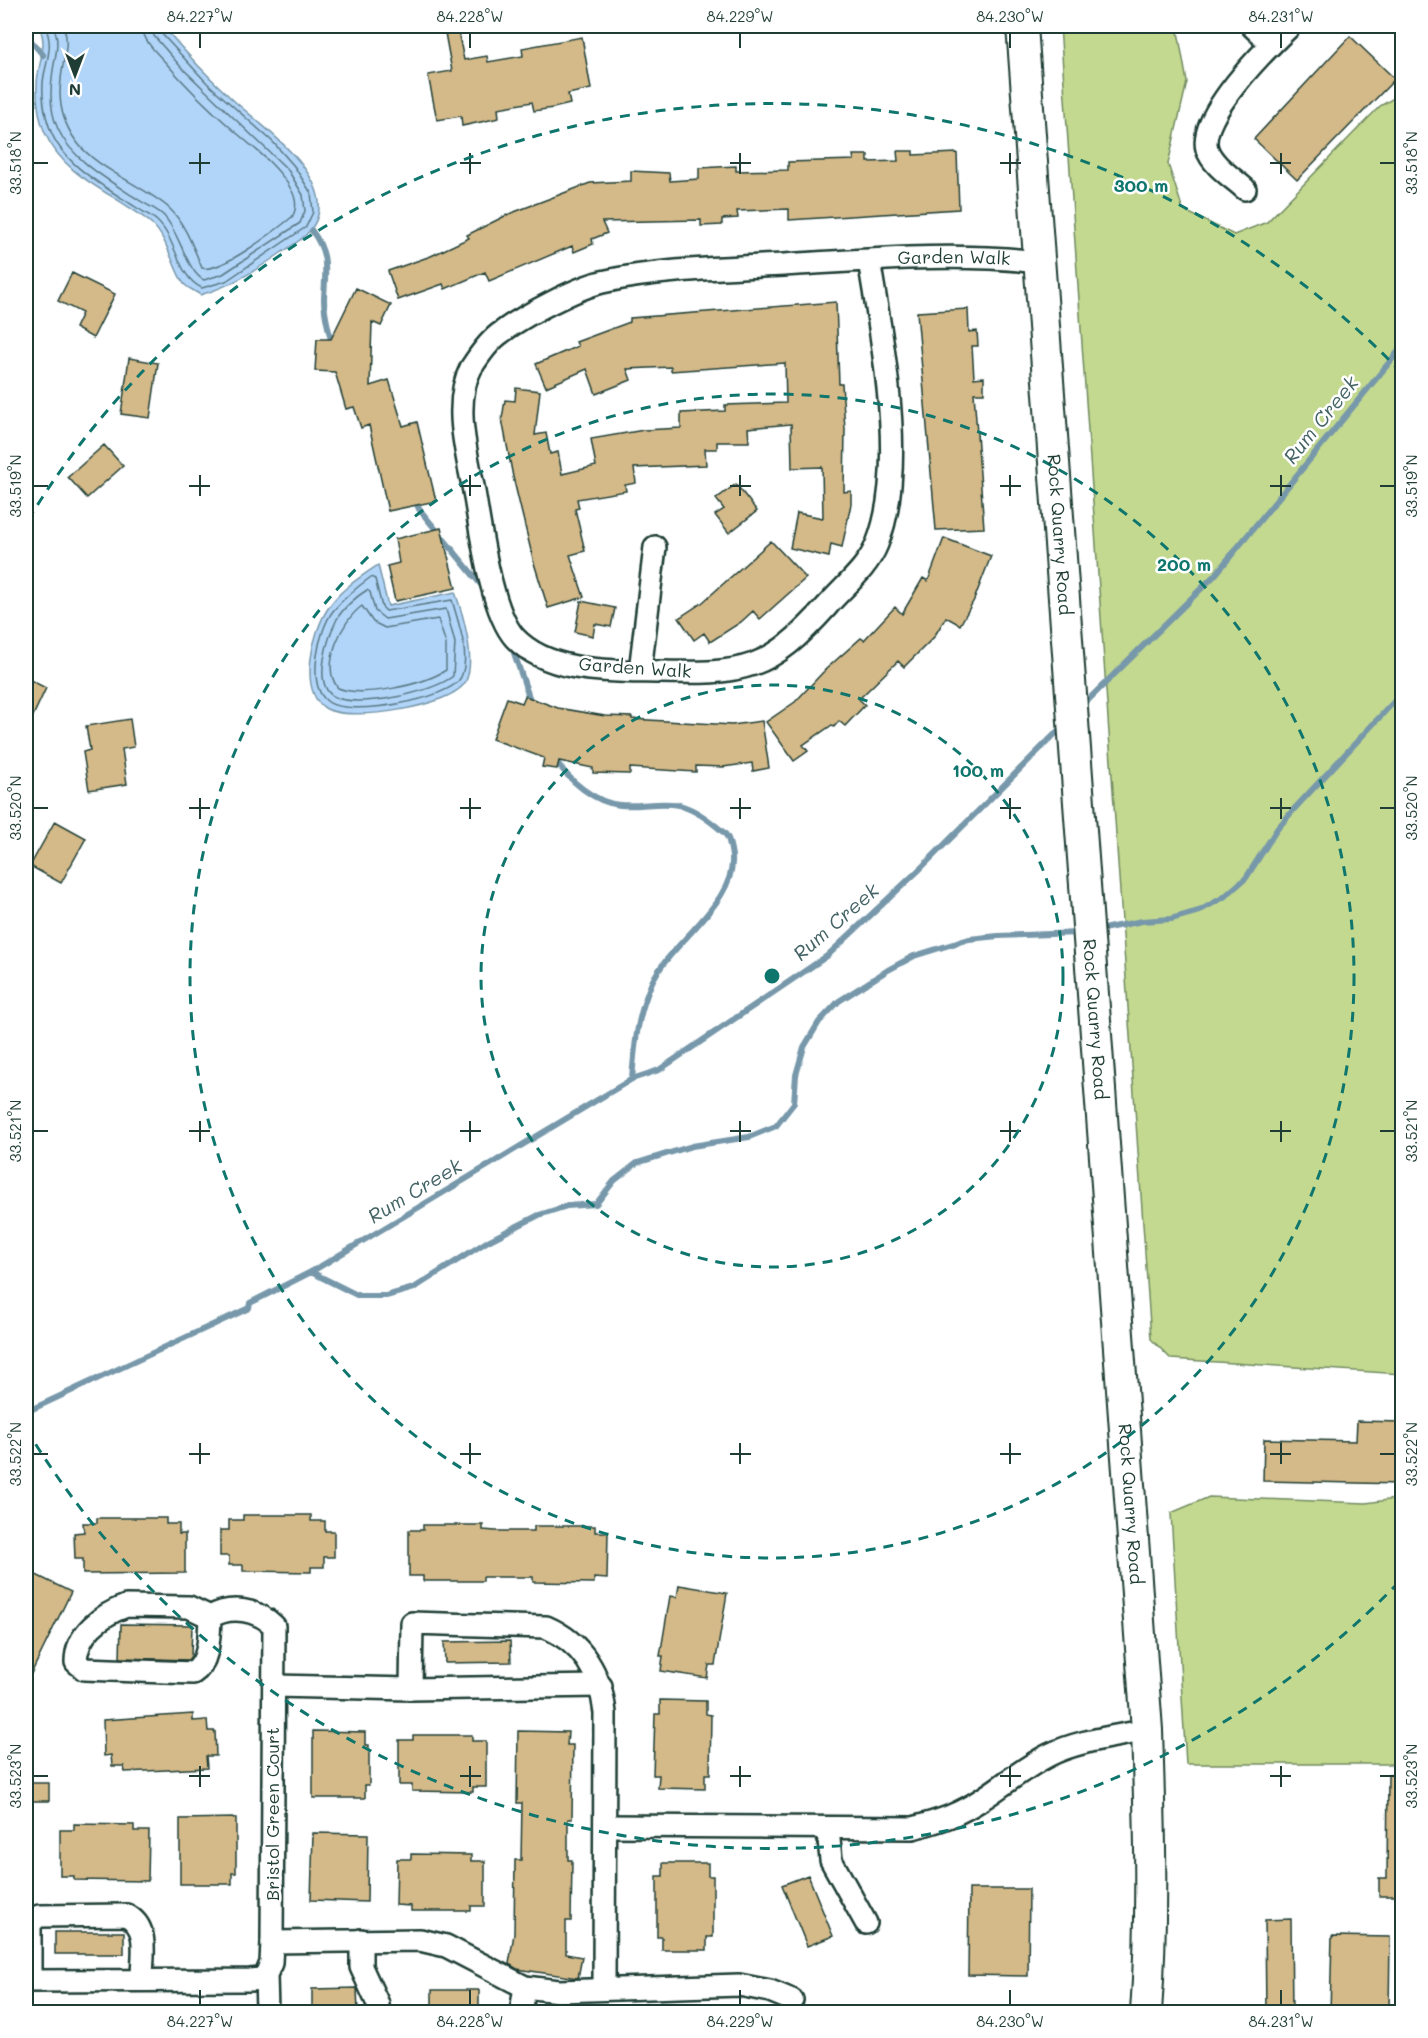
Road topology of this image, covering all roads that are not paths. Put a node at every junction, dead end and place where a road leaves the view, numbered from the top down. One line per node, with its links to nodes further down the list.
1 (1022, 26): 7 (street, Rock Quarry Road)
2 (1252, 26): 4 (street)
3 (1290, 26): 4 (street)
4 (1271, 44): 5 (street)
5 (1245, 189)
6 (869, 260): 7 (street, Garden Walk); 9 (street, Garden Walk); 9 (street, Garden Walk)
7 (1039, 262): 14 (street, Rock Quarry Road)
8 (655, 547): 9 (street)
9 (640, 671)
10 (210, 1617): 10 (street); 11 (street, Bristol Green Court)
11 (274, 1686): 13 (street); 19 (street, Bristol Green Court)
12 (600, 1686): 13 (street); 13 (street); 15 (street)
13 (411, 1689)
14 (1147, 1730): 16 (street); 28 (street, Rock Quarry Road)
15 (605, 1826): 16 (street); 23 (street)
16 (828, 1829): 17 (street)
17 (866, 1923)
18 (361, 1940): 19 (street); 22 (street); 26 (street)
19 (272, 1942): 20 (street, Bristol Green Court)
20 (266, 1975): 21 (street); 25 (street, Bristol Green Court)
21 (142, 1978): 21 (street)
22 (525, 1987): 23 (street); 27 (street)
23 (604, 1988): 24 (street)
24 (792, 2000)
25 (267, 2013)
26 (378, 2013)
27 (521, 2013)
28 (1146, 2013)

